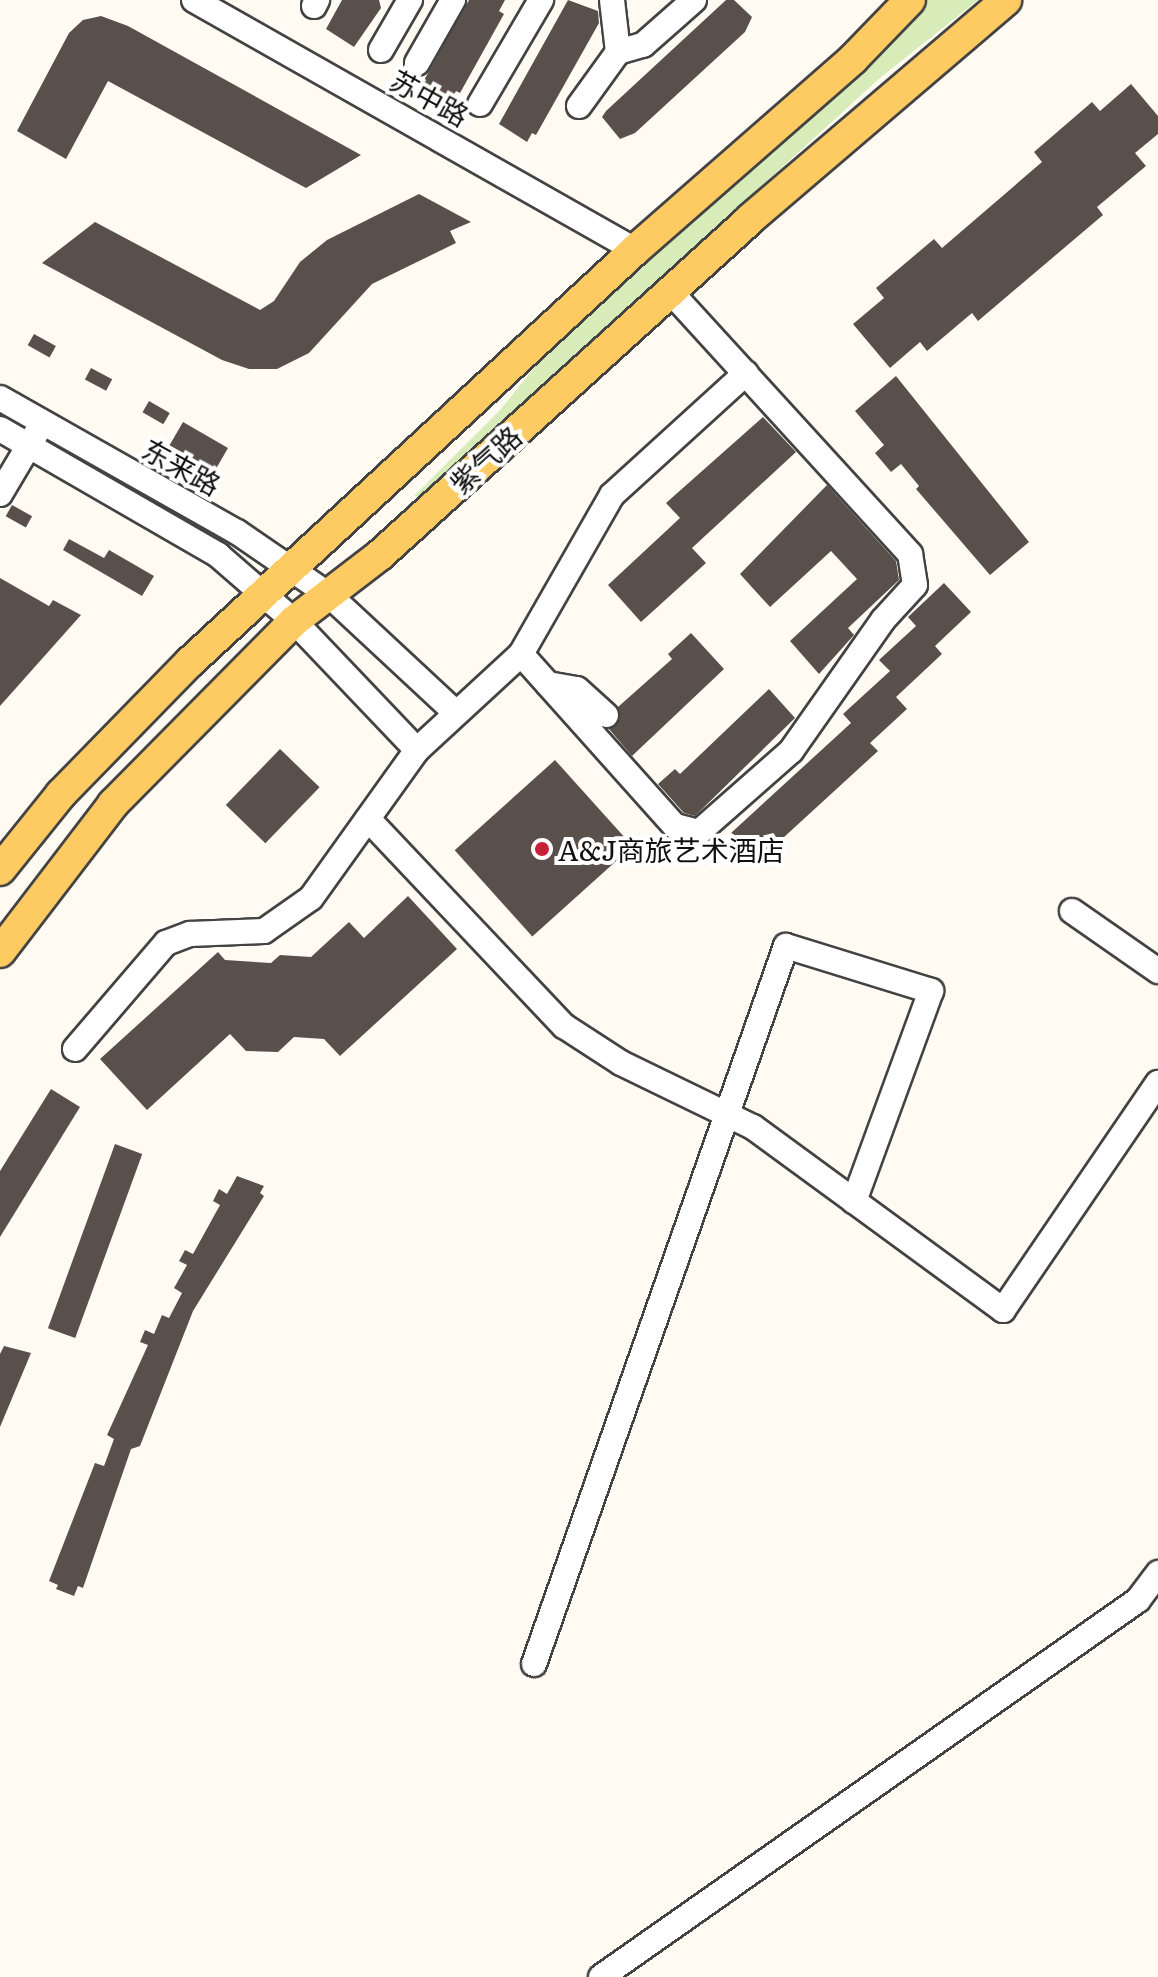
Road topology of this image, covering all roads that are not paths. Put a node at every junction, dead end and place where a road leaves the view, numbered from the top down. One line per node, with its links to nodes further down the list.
1 (194, 0): 14 (street, 苏中路)
2 (410, 0): 9 (street)
3 (453, 0): 11 (street)
4 (541, 0): 12 (street)
5 (612, 0): 10 (street)
6 (694, 0): 10 (street)
7 (910, 0): 14 (main road, 紫气路)
8 (1006, 0): 15 (main road, 紫气路)
9 (381, 50)
10 (618, 52): 13 (street)
11 (417, 63)
12 (480, 104)
13 (579, 106)
14 (635, 250): 21 (main road, 紫气路)
15 (670, 291): 16 (street); 23 (main road, 紫气路)
16 (746, 373): 28 (street); 29 (street)
17 (0, 398): 18 (street, 东来路)
18 (42, 423): 20 (street); 24 (street, 东来路)
19 (0, 429): 20 (street, 东来路)
20 (30, 446): 22 (street); 25 (street, 东来路)
21 (407, 465): 23 (main road); 24 (main road, 紫气路)
22 (0, 494)
23 (435, 505): 26 (main road, 紫气路)
24 (291, 569): 25 (main road, 紫气路); 26 (street, 东来路)
25 (264, 593): 27 (street, 东来路); 30 (main road, 紫气路)
26 (329, 595): 27 (main road, 紫气路); 31 (street, 东来路)
27 (294, 621): 33 (main road, 紫气路); 34 (street, 东来路)
28 (521, 654): 29 (street); 31 (street)
29 (548, 684): 32 (street)
30 (150, 703): 33 (main road); 36 (main road, 紫气路)
31 (456, 713): 34 (street)
32 (606, 715)
33 (180, 733): 38 (main road, 紫气路)
34 (417, 750): 35 (street)
35 (368, 819): 40 (street); 42 (street)
36 (0, 870)
37 (1072, 911): 39 (street)
38 (0, 952)
39 (1158, 971)
40 (75, 1049)
41 (1158, 1083): 43 (street)
42 (727, 1114): 43 (street); 43 (street); 45 (street)
43 (854, 1201)
44 (1158, 1573): 46 (street)
45 (534, 1664)
46 (601, 1977)

